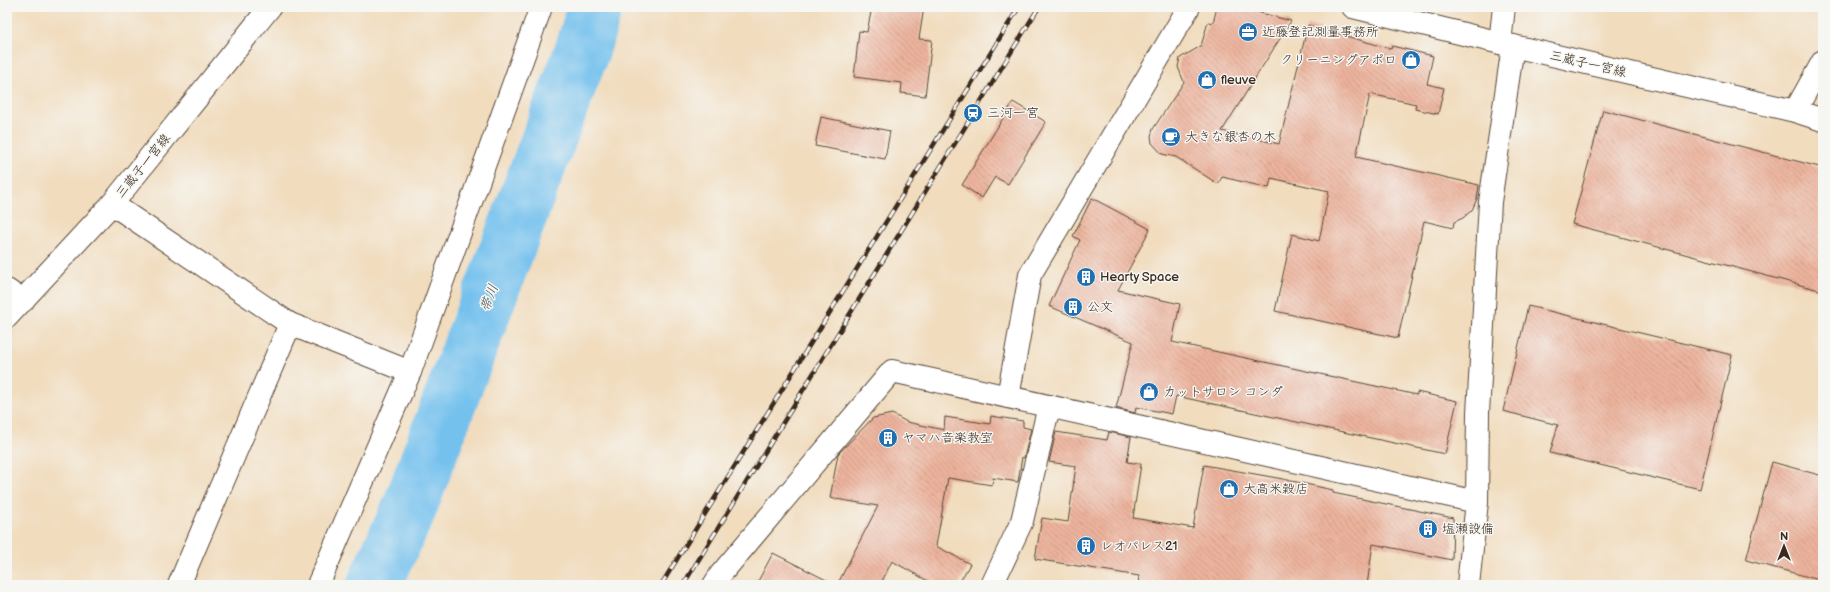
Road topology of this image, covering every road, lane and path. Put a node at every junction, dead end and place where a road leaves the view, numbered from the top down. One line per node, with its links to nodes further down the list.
1 (270, 7): 10 (street, 三蔵子一宮線)
2 (541, 7): 14 (street)
3 (1189, 7): 15 (street)
4 (1353, 7): 6 (street, 三蔵子一宮線)
5 (1504, 7): 6 (street)
6 (1506, 45): 8 (street, 三蔵子一宮線); 17 (street)
7 (1823, 61): 8 (street)
8 (1795, 111): 9 (street, 三蔵子一宮線)
9 (1823, 120)
10 (112, 204): 11 (street, 三蔵子一宮線); 13 (street)
11 (15, 296): 12 (street, 三蔵子一宮線)
12 (7, 317)
13 (290, 324): 14 (street); 18 (street)
14 (410, 372): 19 (street)
15 (1008, 397): 16 (street); 20 (street)
16 (1049, 406): 17 (street); 21 (street)
17 (1477, 502): 22 (street)
18 (179, 585)
19 (318, 585)
20 (714, 585)
21 (992, 585)
22 (1468, 585)

